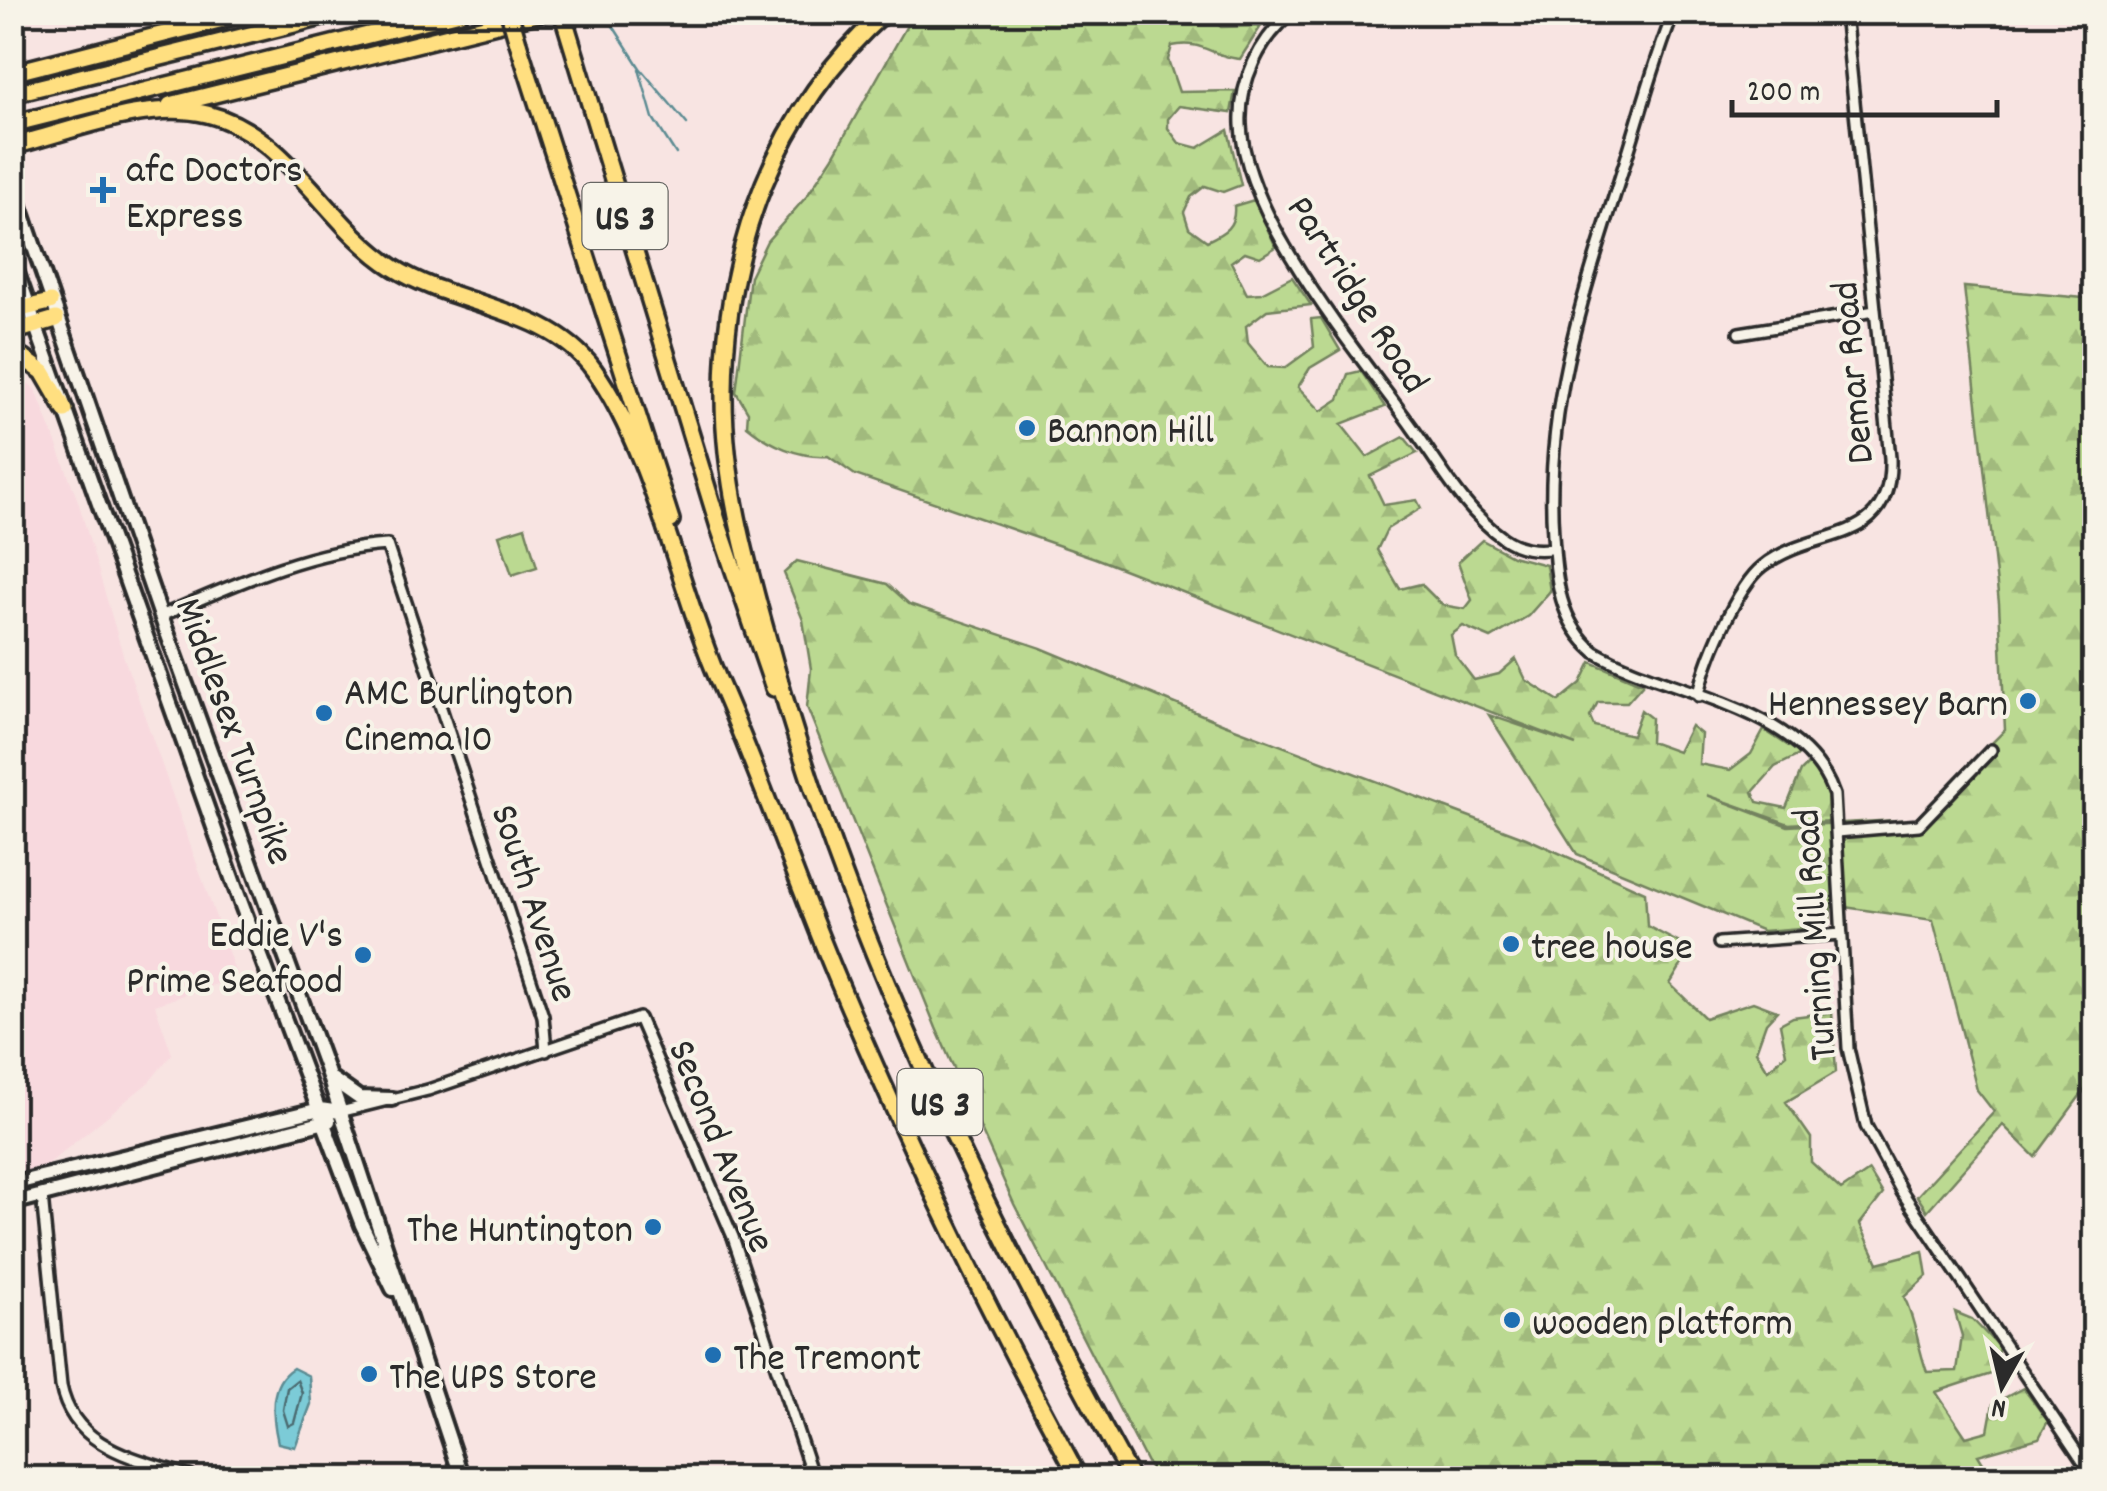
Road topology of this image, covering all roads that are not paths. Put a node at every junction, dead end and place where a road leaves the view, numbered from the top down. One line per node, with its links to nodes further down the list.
1 (250, 12): 11 (highway)
2 (343, 12): 12 (highway)
3 (460, 12): 14 (highway)
4 (509, 12): 31 (highway, bridge)
5 (545, 12): 13 (highway)
6 (562, 12): 30 (highway, US 3)
7 (885, 12): 30 (highway)
8 (1294, 12): 26 (street, Partridge Road)
9 (1674, 12): 26 (street, Turning Mill Road)
10 (1845, 12): 19 (street, Demar Road)
11 (12, 73)
12 (12, 94)
13 (138, 115): 15 (highway, US 3); 31 (highway, US 3)
14 (14, 123)
15 (17, 145)
16 (12, 182): 18 (main road, Middlesex Turnpike)
17 (12, 259): 21 (main road, Middlesex Turnpike)
18 (53, 310): 21 (highway); 28 (main road, Middlesex Turnpike)
19 (1875, 310): 23 (street); 29 (street, Demar Road)
20 (12, 311): 21 (highway)
21 (34, 316): 22 (highway); 25 (main road, Middlesex Turnpike)
22 (12, 332)
23 (1738, 332)
24 (12, 350): 25 (highway)
25 (65, 410): 27 (main road, Middlesex Turnpike)
26 (1554, 548): 29 (street, Turning Mill Road)
27 (136, 608): 28 (main road); 39 (main road, Middlesex Turnpike)
28 (161, 616): 36 (street, South Avenue); 37 (main road, Middlesex Turnpike)
29 (1698, 696): 33 (street, Turning Mill Road)
30 (784, 710): 51 (highway, US 3)
31 (734, 711): 50 (highway, US 3)
32 (1991, 750): 33 (street)
33 (1837, 832): 34 (street, Turning Mill Road)
34 (1842, 934): 35 (street); 52 (street, Turning Mill Road)
35 (1719, 943)
36 (546, 1050): 38 (street, Second Avenue); 49 (street, Second Avenue)
37 (326, 1068): 38 (main road); 40 (main road, Middlesex Turnpike)
38 (392, 1100): 40 (street, Second Avenue)
39 (320, 1109): 40 (main road); 41 (main road, Middlesex Turnpike); 42 (main road)
40 (340, 1112): 41 (main road); 46 (main road, Middlesex Turnpike)
41 (325, 1124): 44 (main road); 46 (main road, Middlesex Turnpike)
42 (40, 1178): 43 (main road); 44 (main road)
43 (12, 1184)
44 (42, 1196): 45 (main road); 47 (street)
45 (12, 1203)
46 (400, 1300): 48 (main road, Middlesex Turnpike)
47 (195, 1478)
48 (462, 1478)
49 (813, 1478)
50 (1079, 1478)
51 (1131, 1478)
52 (2094, 1478)

